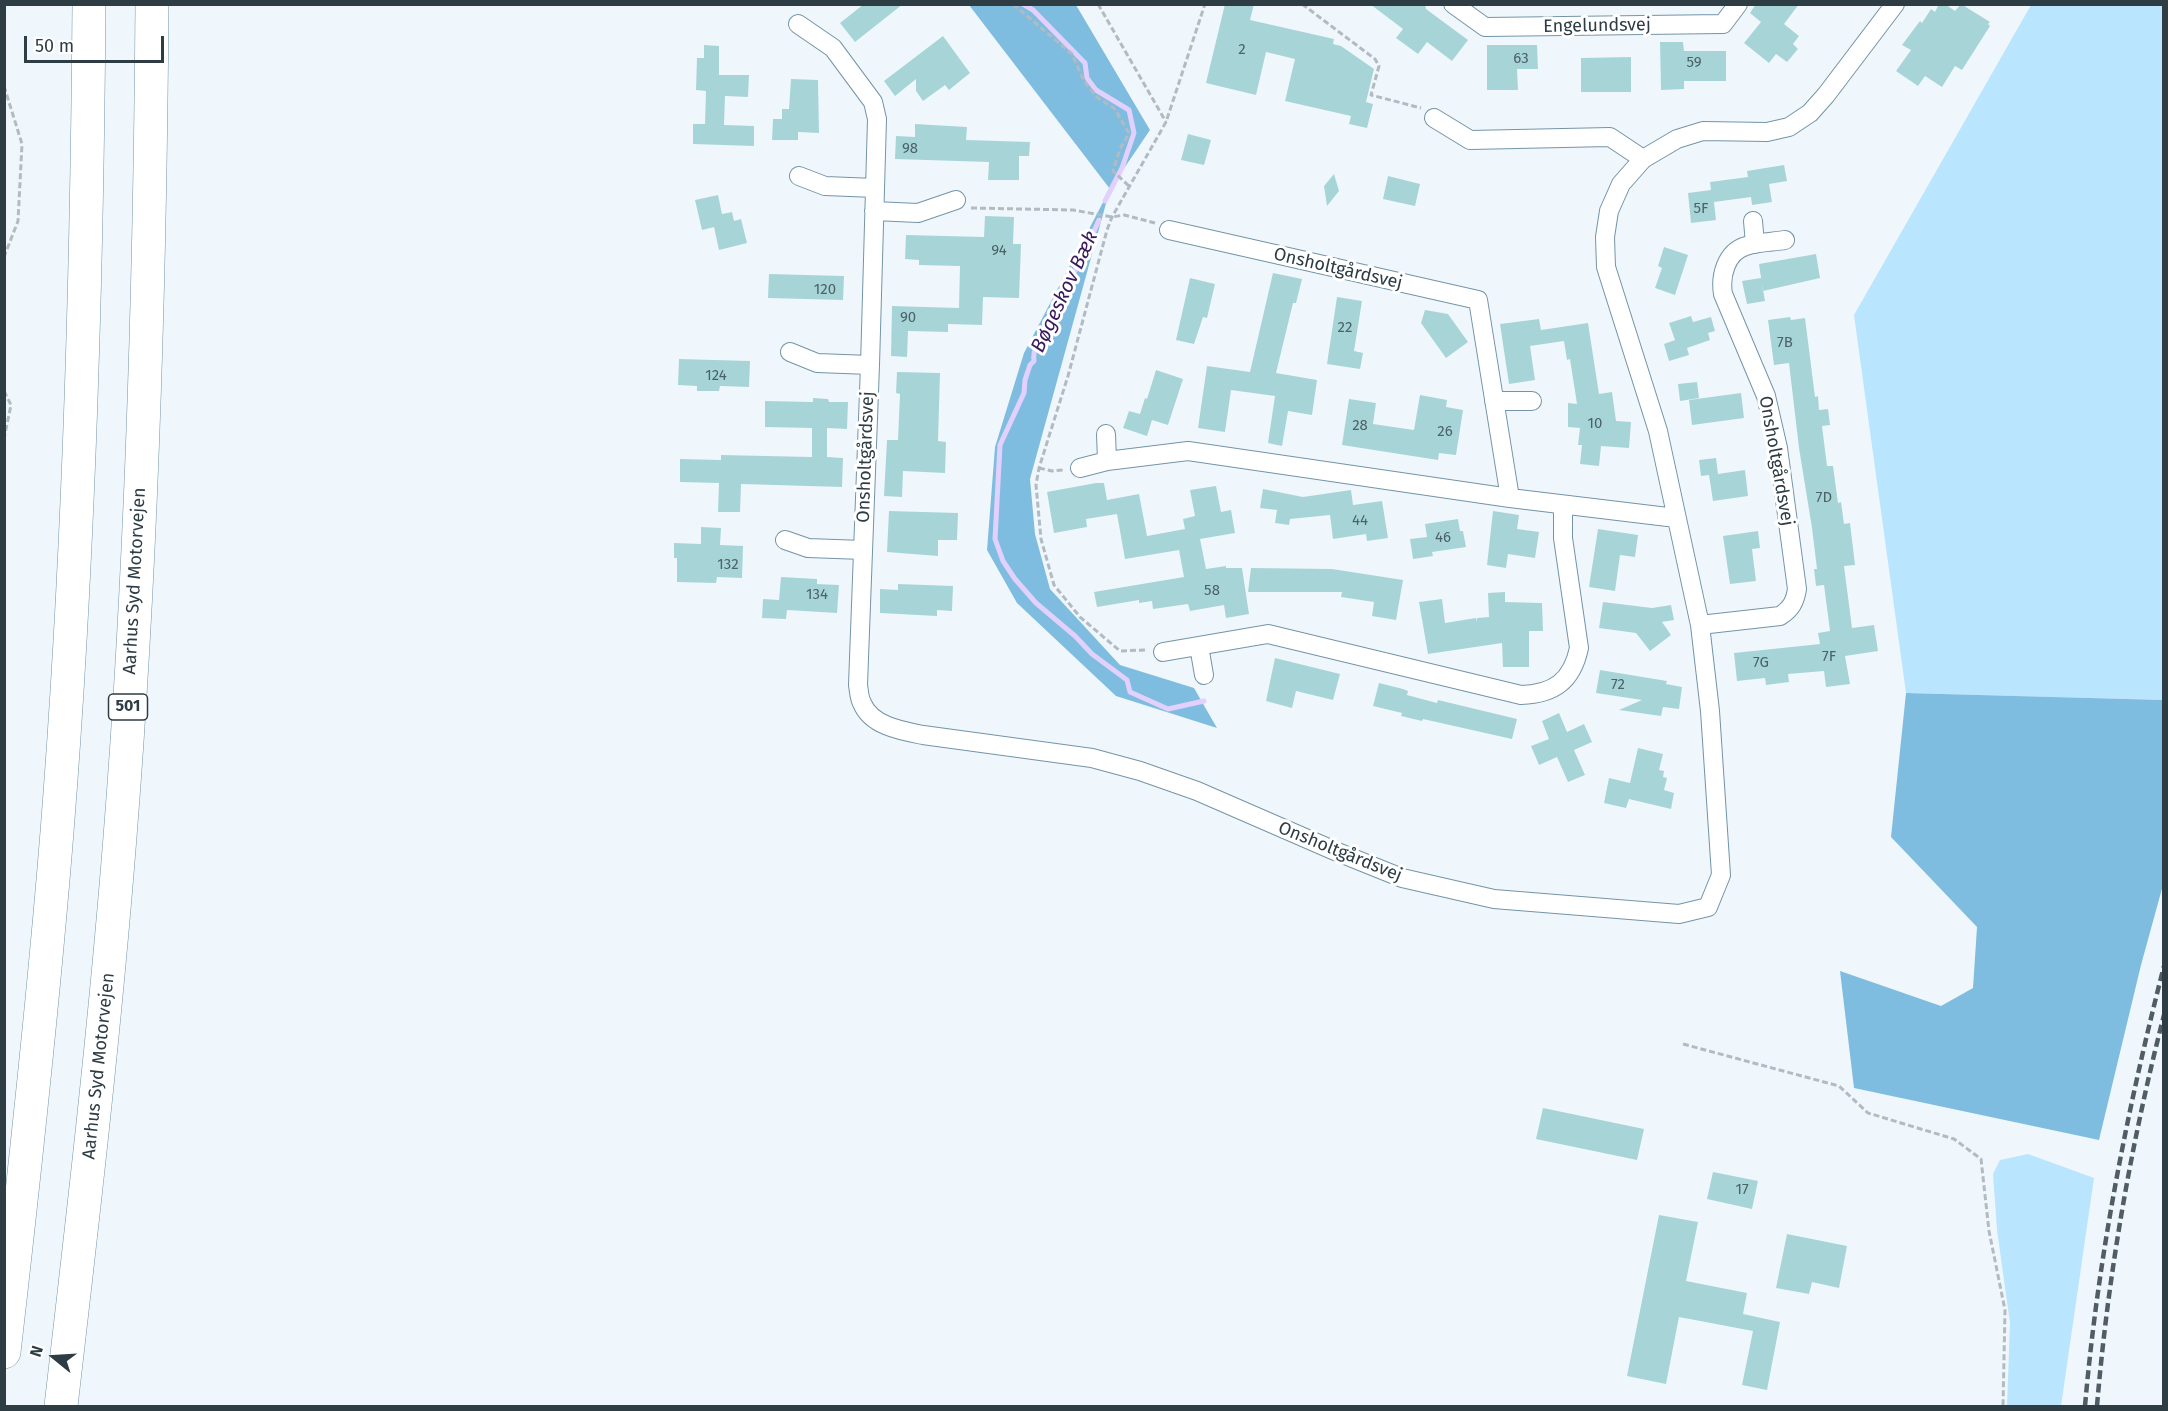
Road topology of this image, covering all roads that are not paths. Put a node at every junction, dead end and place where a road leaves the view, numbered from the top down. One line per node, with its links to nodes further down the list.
1 (89, 4): 33 (highway)
2 (152, 4): 34 (highway, Aarhus Syd Motorvejen / 501)
3 (1454, 4): 4 (street, Engelundsvej)
4 (1738, 4)
5 (1895, 4): 8 (street, Onsholtgårdsvej)
6 (798, 24): 10 (street, Onsholtgårdsvej)
7 (1434, 118): 8 (street)
8 (1644, 159): 26 (street, Onsholtgårdsvej)
9 (799, 176): 10 (street)
10 (875, 188): 12 (street, Onsholtgårdsvej)
11 (956, 200): 12 (street)
12 (874, 211): 18 (street, Onsholtgårdsvej)
13 (1753, 220): 16 (street)
14 (1169, 230): 19 (street, Onsholtgårdsvej)
15 (1785, 240): 16 (street, Onsholtgårdsvej)
16 (1755, 244): 29 (street, Onsholtgårdsvej)
17 (790, 352): 18 (street, Onsholtgårdsvej)
18 (870, 365): 28 (street, Onsholtgårdsvej)
19 (1494, 401): 20 (street); 24 (street, Onsholtgårdsvej)
20 (1532, 401)
21 (1106, 434): 22 (street)
22 (1107, 461): 23 (street); 24 (street)
23 (1080, 468)
24 (1510, 498): 25 (street)
25 (1563, 505): 26 (street); 30 (street)
26 (1676, 518): 29 (street, Onsholtgårdsvej)
27 (785, 540): 28 (street)
28 (862, 550): 29 (street, Onsholtgårdsvej)
29 (1700, 625)
30 (1199, 646): 31 (street); 32 (street)
31 (1163, 652)
32 (1204, 675)
33 (4, 1352)
34 (62, 1407)

